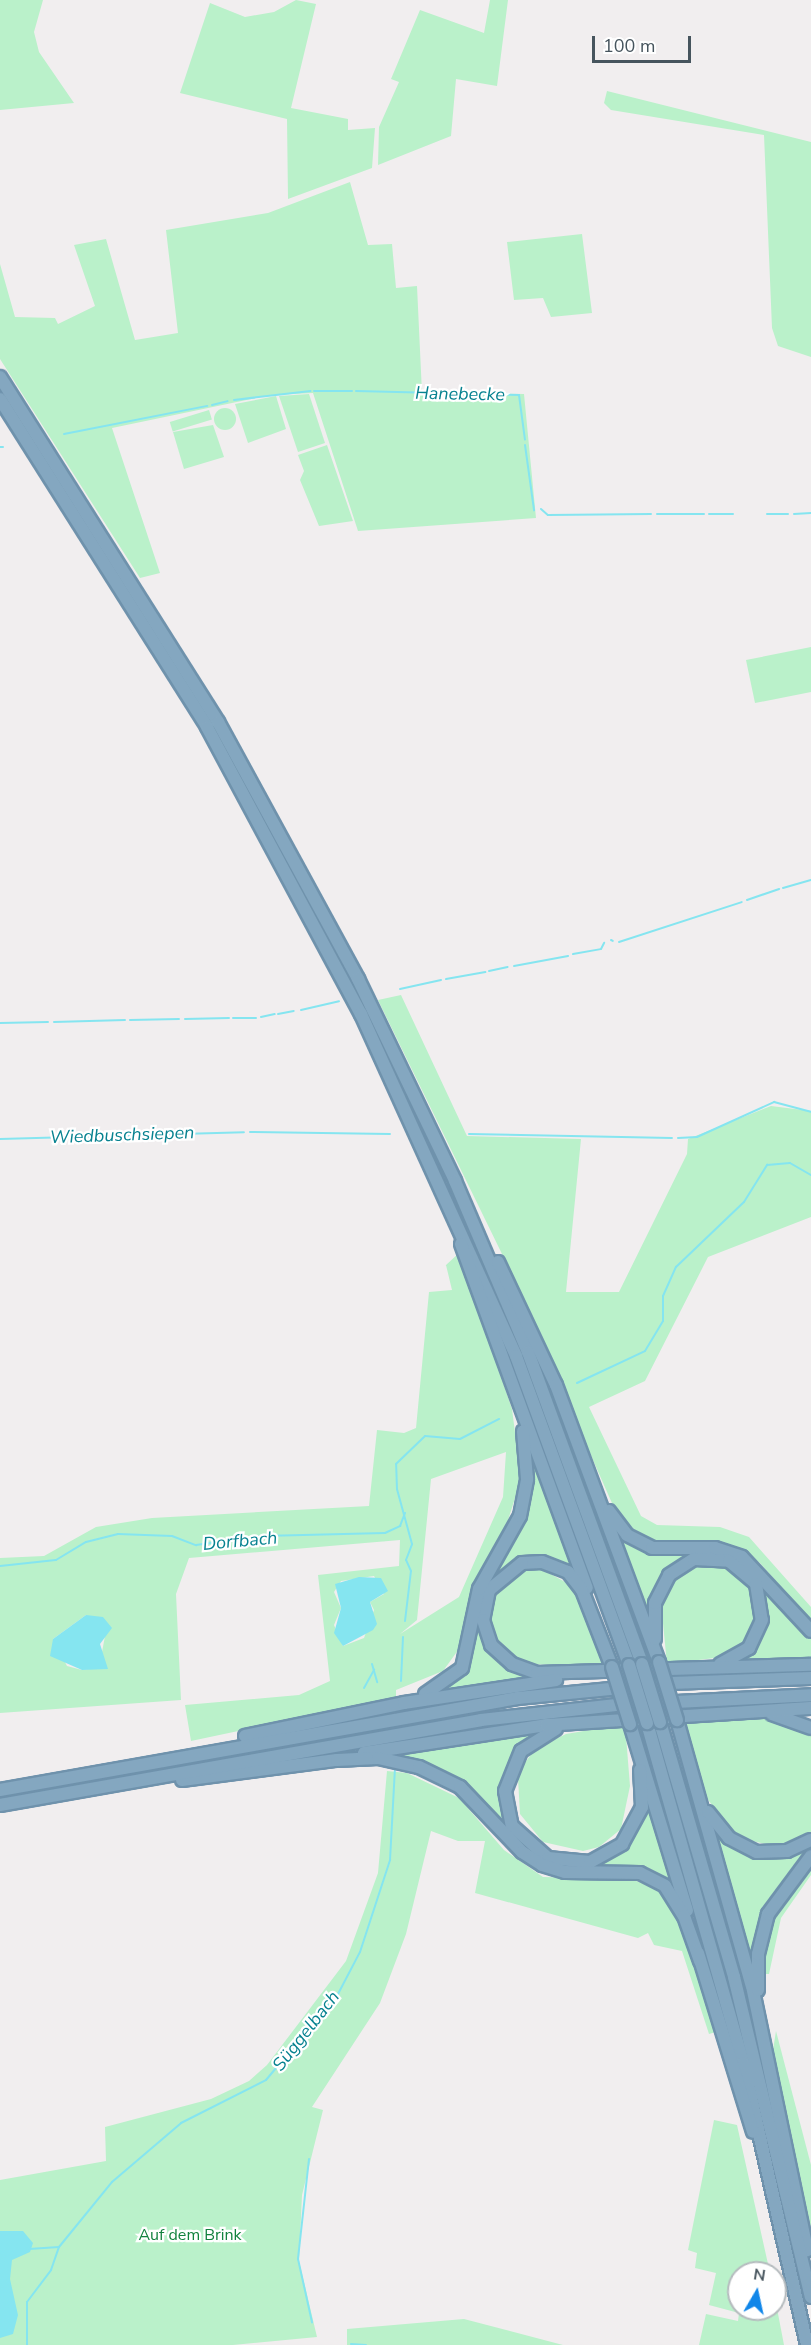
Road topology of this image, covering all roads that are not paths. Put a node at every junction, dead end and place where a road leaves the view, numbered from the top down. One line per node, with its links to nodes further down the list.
1 (0, 377): 3 (highway)
2 (0, 399): 3 (highway)
3 (356, 989): 4 (highway)
4 (368, 1013): 5 (highway); 6 (highway)
5 (455, 1181): 8 (highway); 11 (highway)
6 (444, 1192): 7 (highway); 11 (highway)
7 (510, 1386): 13 (highway); 18 (highway)
8 (580, 1444): 9 (highway); 10 (highway)
9 (811, 1631)
10 (659, 1662): 14 (highway); 25 (highway, bridge)
11 (635, 1665): 34 (highway, bridge); 35 (highway, bridge)
12 (811, 1665): 14 (highway)
13 (612, 1667): 15 (highway); 23 (highway, bridge)
14 (683, 1668): 15 (highway)
15 (586, 1675): 18 (highway)
16 (811, 1678): 24 (highway)
17 (811, 1695): 27 (highway)
18 (404, 1703): 24 (highway)
19 (811, 1708): 20 (highway)
20 (741, 1711): 21 (highway); 22 (highway)
21 (591, 1720): 23 (highway); 26 (highway)
22 (811, 1728)
23 (632, 1730): 32 (highway)
24 (175, 1757): 28 (highway)
25 (689, 1758): 30 (highway); 33 (highway)
26 (337, 1760): 27 (highway); 32 (highway)
27 (133, 1782): 29 (highway)
28 (0, 1790)
29 (0, 1805)
30 (811, 1840)
31 (811, 1856): 33 (highway)
32 (700, 1961): 34 (highway)
33 (764, 2036): 35 (highway)
34 (769, 2172): 36 (highway)
35 (810, 2290)
36 (807, 2345)

